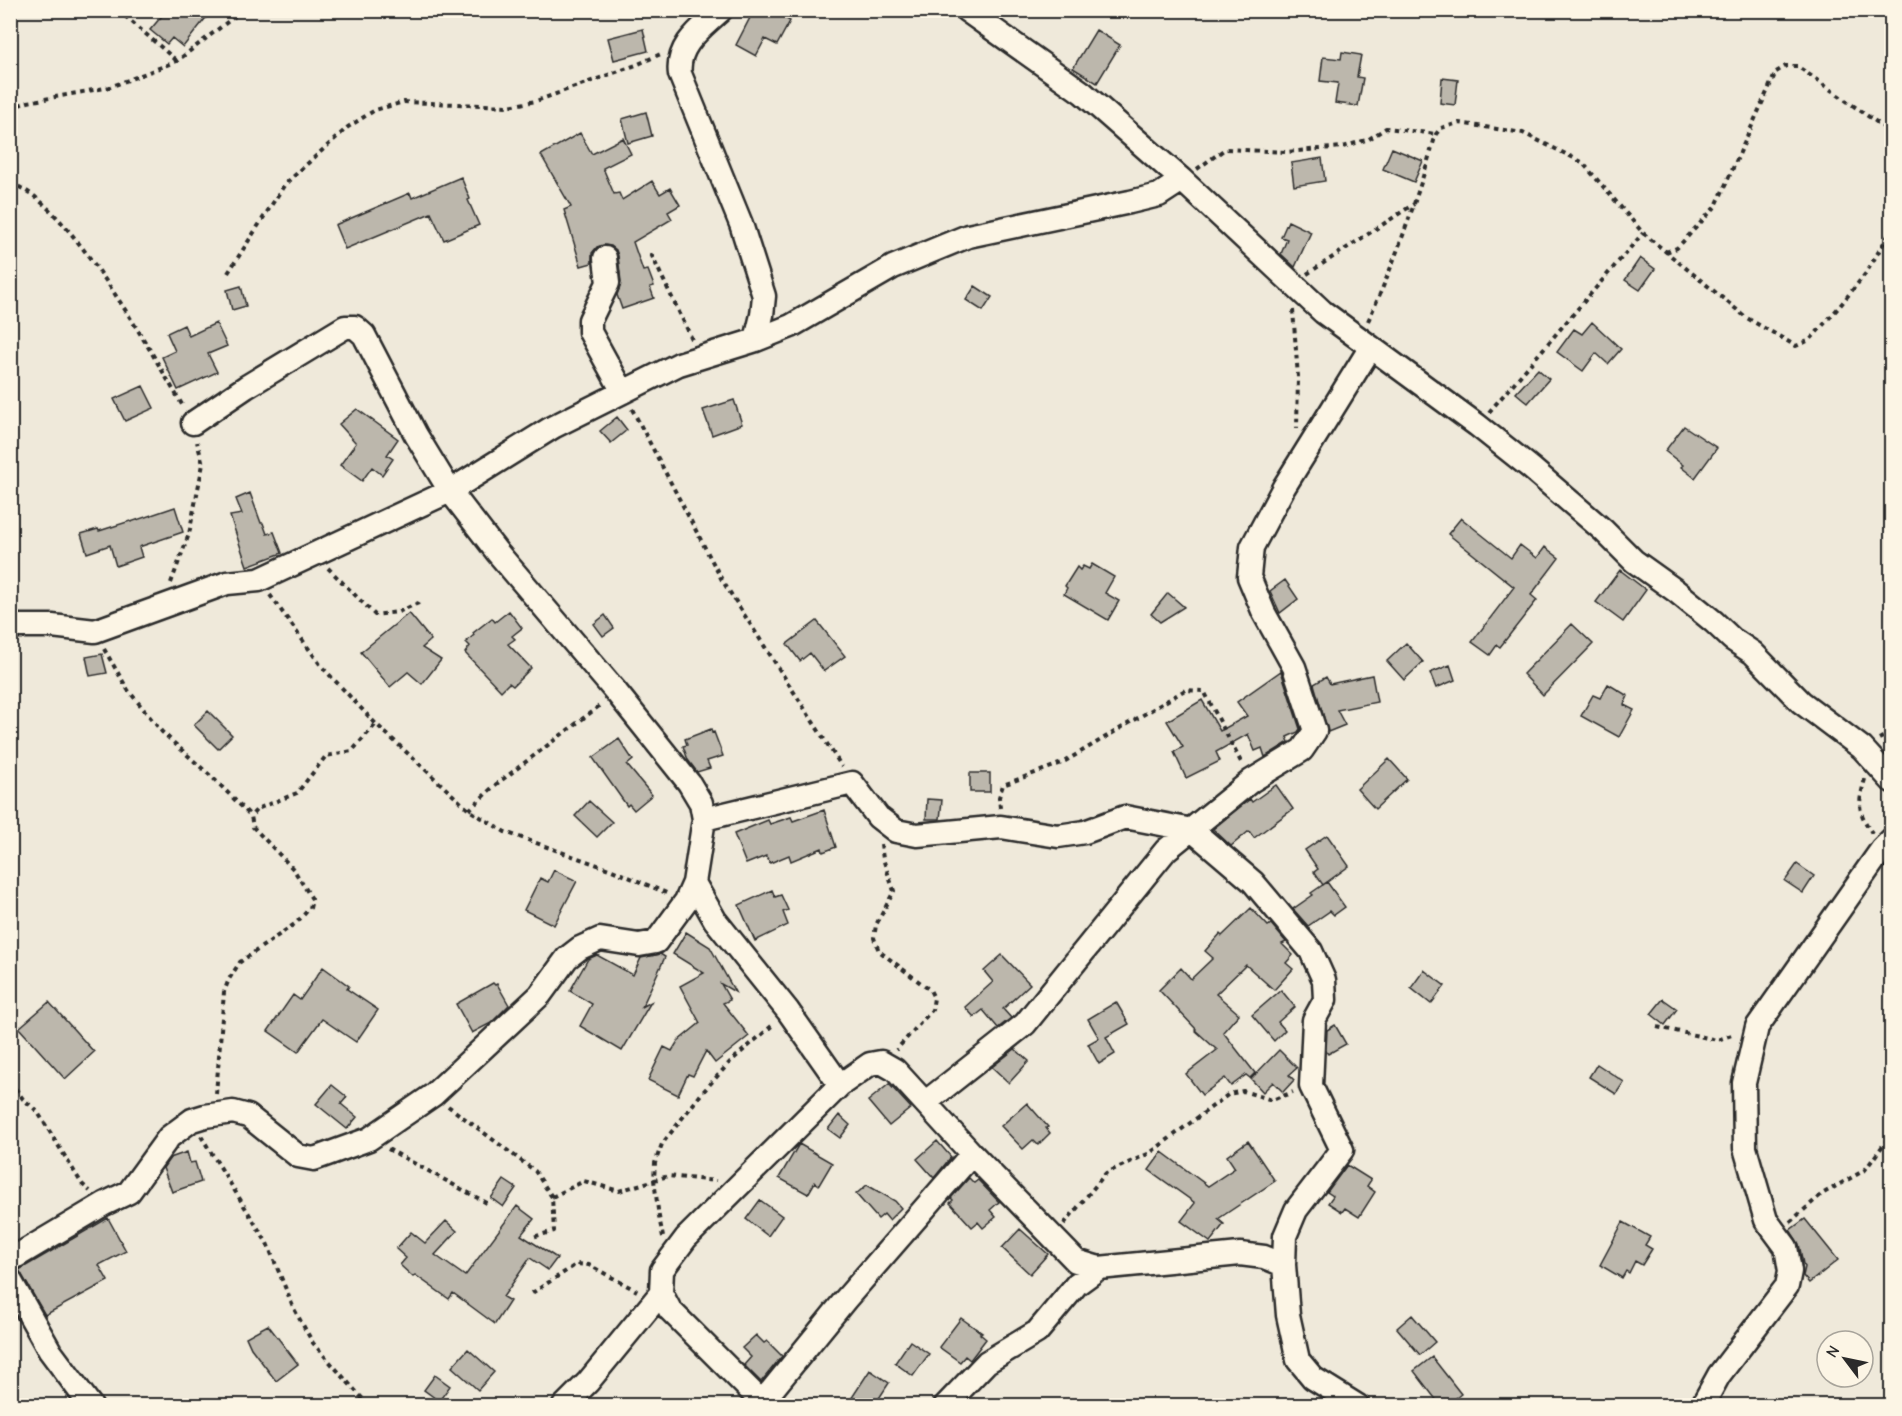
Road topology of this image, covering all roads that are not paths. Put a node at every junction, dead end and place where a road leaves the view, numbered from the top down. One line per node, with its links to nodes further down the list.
1 (721, 10): 5 (street)
2 (966, 10): 3 (street)
3 (1182, 180): 5 (street); 6 (street)
4 (605, 258): 7 (street)
5 (756, 340): 7 (street)
6 (1365, 343): 11 (street); 13 (street)
7 (623, 392): 9 (street)
8 (193, 423): 9 (street)
9 (450, 491): 10 (street); 12 (street)
10 (10, 626)
11 (1892, 781)
12 (704, 819): 13 (street); 15 (street)
13 (1192, 830): 17 (street); 20 (street)
14 (1887, 844): 29 (street)
15 (690, 892): 16 (street); 19 (street)
16 (840, 1085): 17 (street); 23 (street)
17 (926, 1102): 18 (street)
18 (972, 1154): 21 (street); 24 (street)
19 (10, 1260)
20 (1284, 1265): 21 (street); 28 (street)
21 (1099, 1268): 27 (street)
22 (10, 1280): 25 (street)
23 (657, 1297): 24 (street); 26 (street)
24 (764, 1404)
25 (91, 1406)
26 (564, 1406)
27 (945, 1406)
28 (1358, 1406)
29 (1702, 1406)

